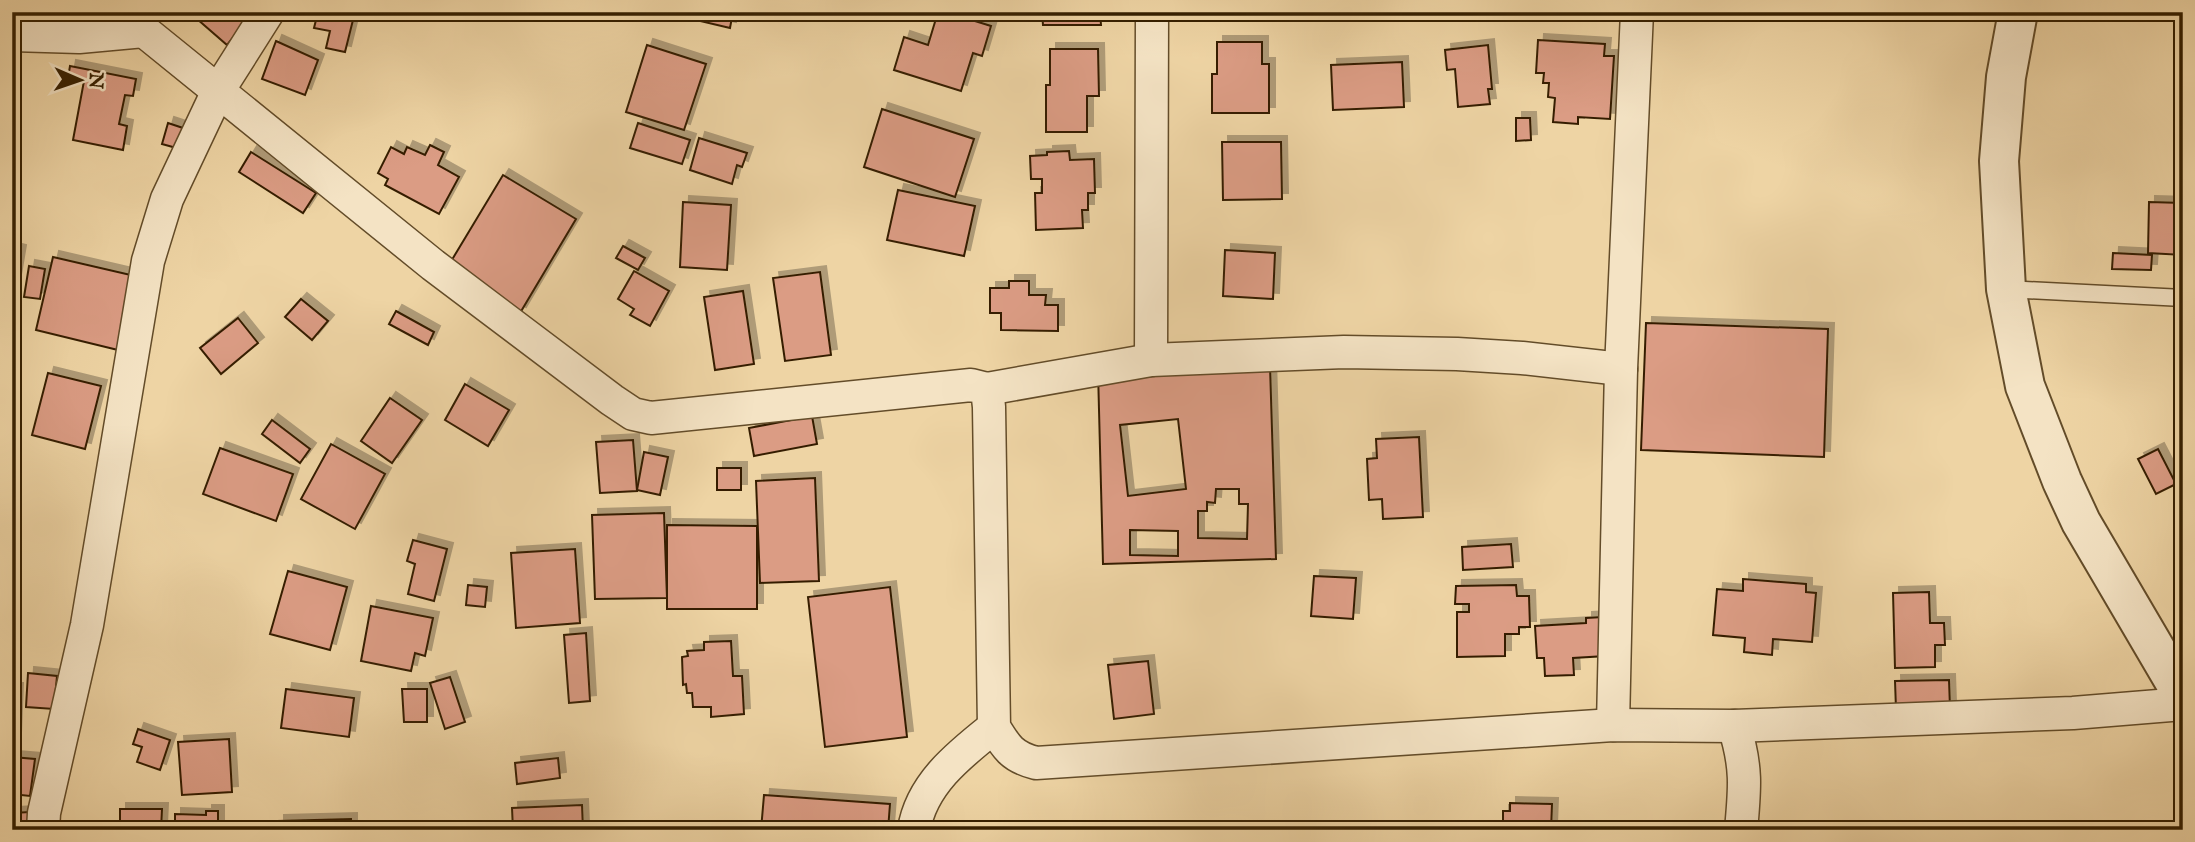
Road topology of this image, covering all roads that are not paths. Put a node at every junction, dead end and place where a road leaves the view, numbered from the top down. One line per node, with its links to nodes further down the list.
1 (117, 12): 6 (street)
2 (268, 12): 8 (street)
3 (1153, 12): 11 (street)
4 (1637, 12): 12 (street)
5 (2018, 12): 9 (street)
6 (144, 31): 7 (street); 8 (street)
7 (12, 35)
8 (218, 91): 13 (street); 19 (street)
9 (2006, 289): 10 (lane); 14 (street)
10 (2183, 298)
11 (1151, 360): 12 (street); 13 (street)
12 (1621, 369): 16 (street)
13 (987, 389): 18 (street)
14 (2183, 696)
15 (2183, 704): 17 (street)
16 (1613, 725): 17 (street); 18 (street)
17 (1734, 726): 21 (street)
18 (994, 727): 20 (street)
19 (43, 830)
20 (914, 830)
21 (1741, 830)

